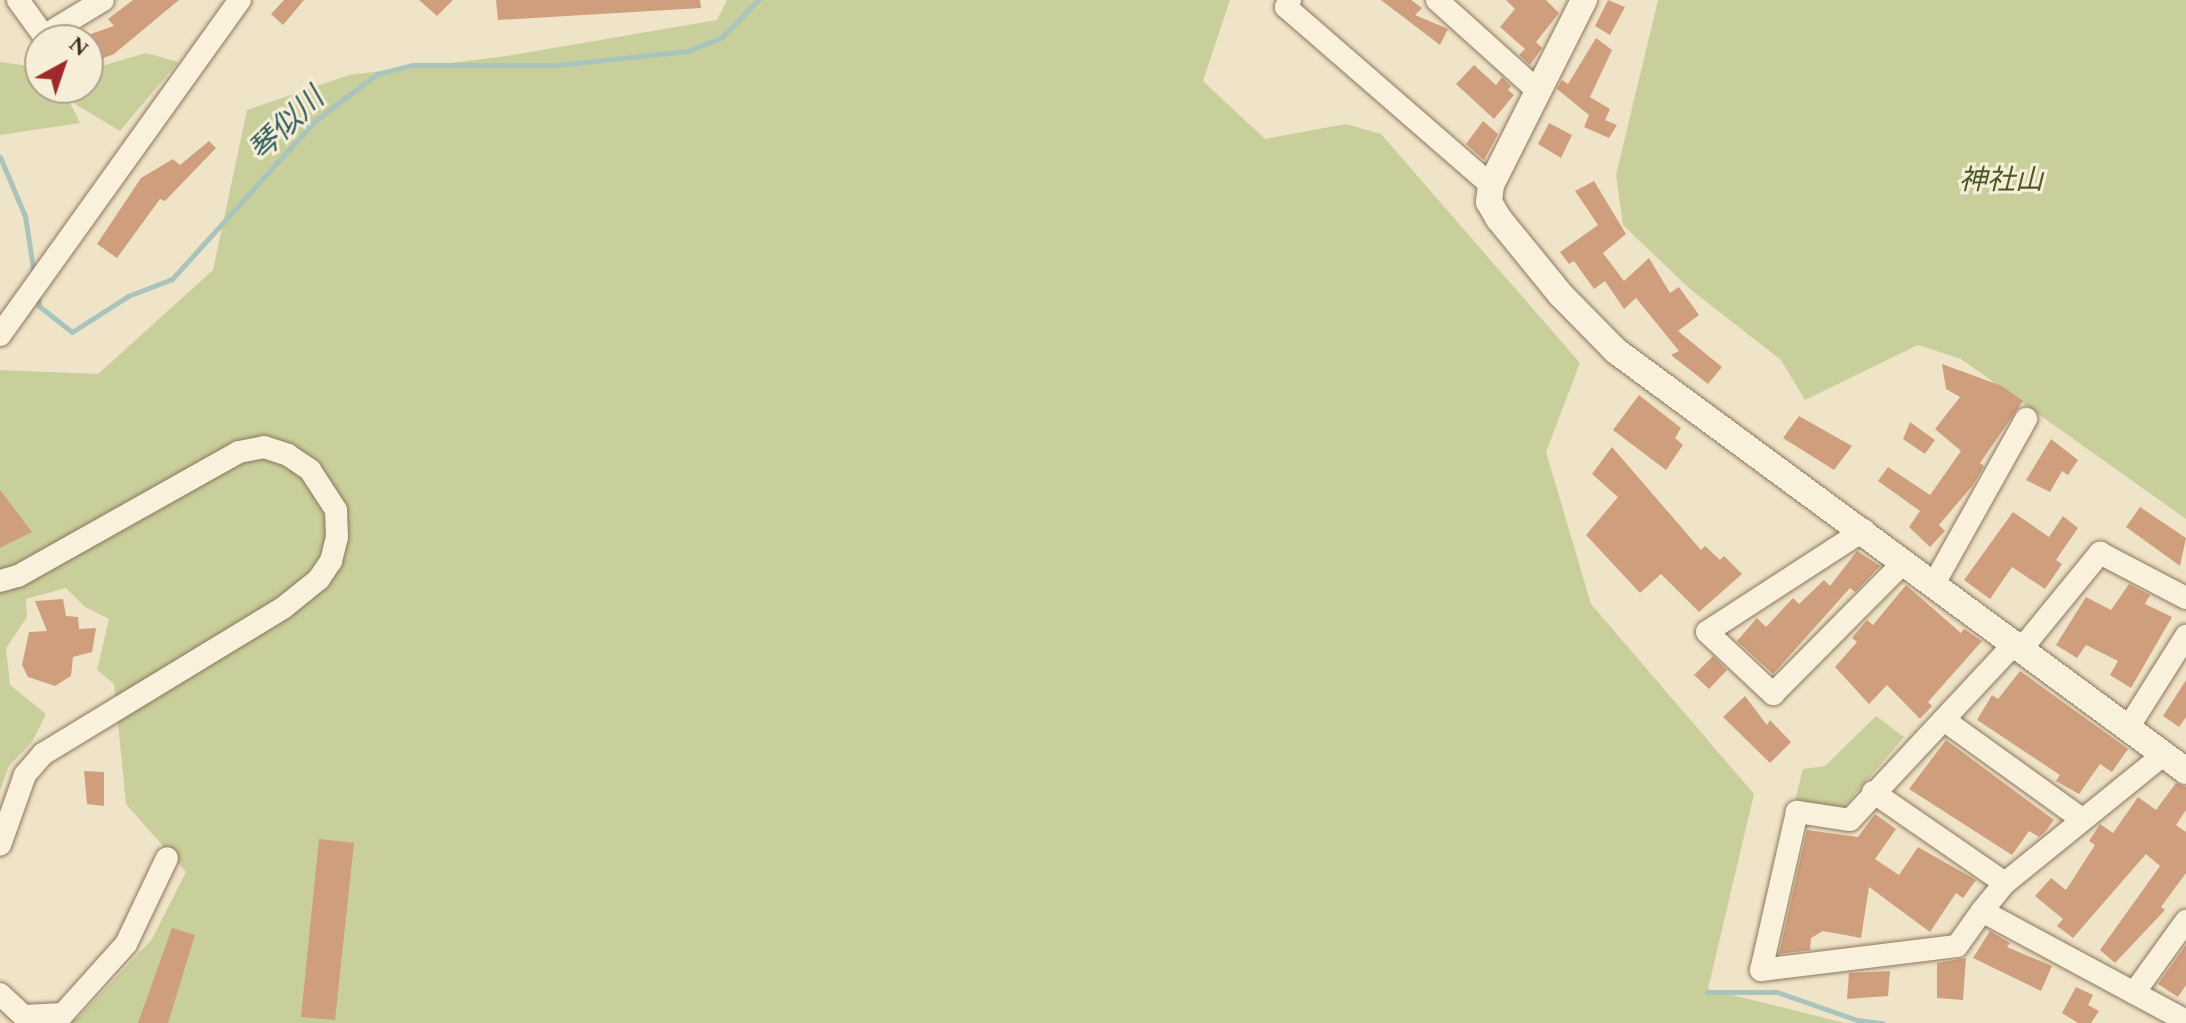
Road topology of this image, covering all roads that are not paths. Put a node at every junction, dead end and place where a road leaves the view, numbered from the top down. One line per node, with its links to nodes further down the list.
1 (18, 0): 2 (street)
2 (103, 0)
3 (240, 0): 9 (street)
4 (1290, 0): 8 (street)
5 (1437, 0): 7 (street)
6 (1579, 3): 7 (street)
7 (1538, 91): 8 (street)
8 (1491, 185): 11 (street)
9 (0, 335)
10 (2026, 419): 14 (street)
11 (1864, 530): 12 (street); 12 (street)
12 (1905, 561): 14 (street)
13 (0, 581): 24 (street)
14 (1935, 582): 17 (street)
15 (2186, 598): 17 (street)
16 (2186, 636): 19 (street)
17 (2019, 644): 18 (street); 19 (street)
18 (1944, 720): 22 (street); 23 (street)
19 (2128, 728): 20 (street)
20 (2163, 755): 21 (street); 23 (street)
21 (2186, 771)
22 (1873, 792): 26 (street); 27 (street)
23 (2082, 819): 26 (street)
24 (0, 845)
25 (167, 858): 30 (street)
26 (2005, 883): 27 (street)
27 (1982, 911): 29 (street)
28 (2186, 921): 29 (street)
29 (2134, 993): 31 (street)
30 (0, 994)
31 (2186, 1021)

